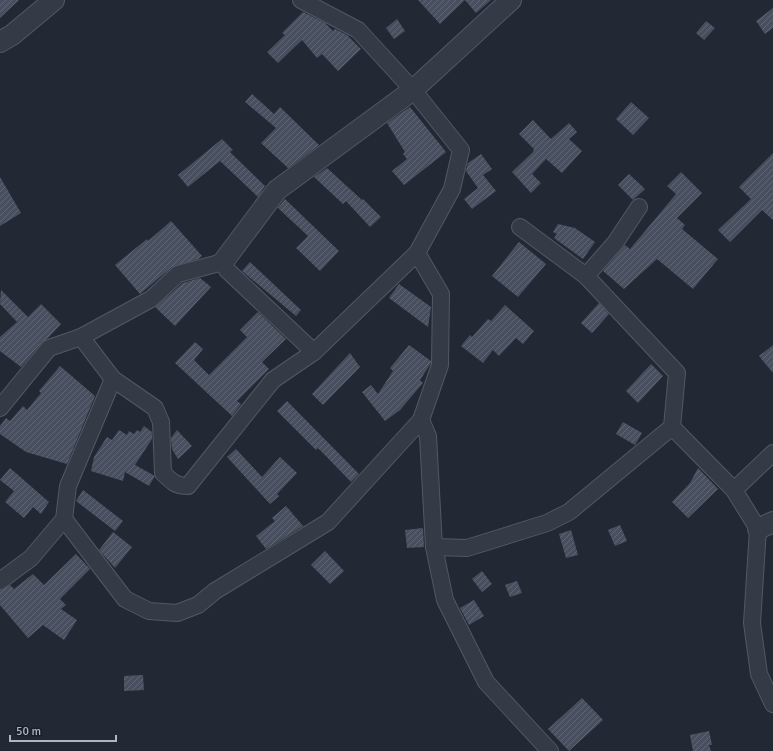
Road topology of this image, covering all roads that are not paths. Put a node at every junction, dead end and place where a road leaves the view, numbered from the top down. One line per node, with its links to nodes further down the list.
1 (54, 0): 4 (street)
2 (301, 0): 5 (street)
3 (512, 0): 5 (street)
4 (0, 42)
5 (413, 90): 8 (street); 9 (street)
6 (639, 207): 10 (street)
7 (520, 227): 10 (street)
8 (417, 253): 12 (street); 15 (street)
9 (222, 262): 11 (street); 12 (street)
10 (586, 276): 16 (street)
11 (81, 337): 13 (street); 14 (street)
12 (314, 352): 13 (street)
13 (113, 379): 19 (street)
14 (0, 408)
15 (421, 420): 19 (street); 21 (street)
16 (672, 427): 18 (street); 21 (street)
17 (773, 453): 18 (street)
18 (734, 490): 20 (street)
19 (64, 519): 22 (street)
20 (765, 525): 23 (street)
21 (434, 547): 24 (street)
22 (0, 581)
23 (773, 704)
24 (550, 751)

